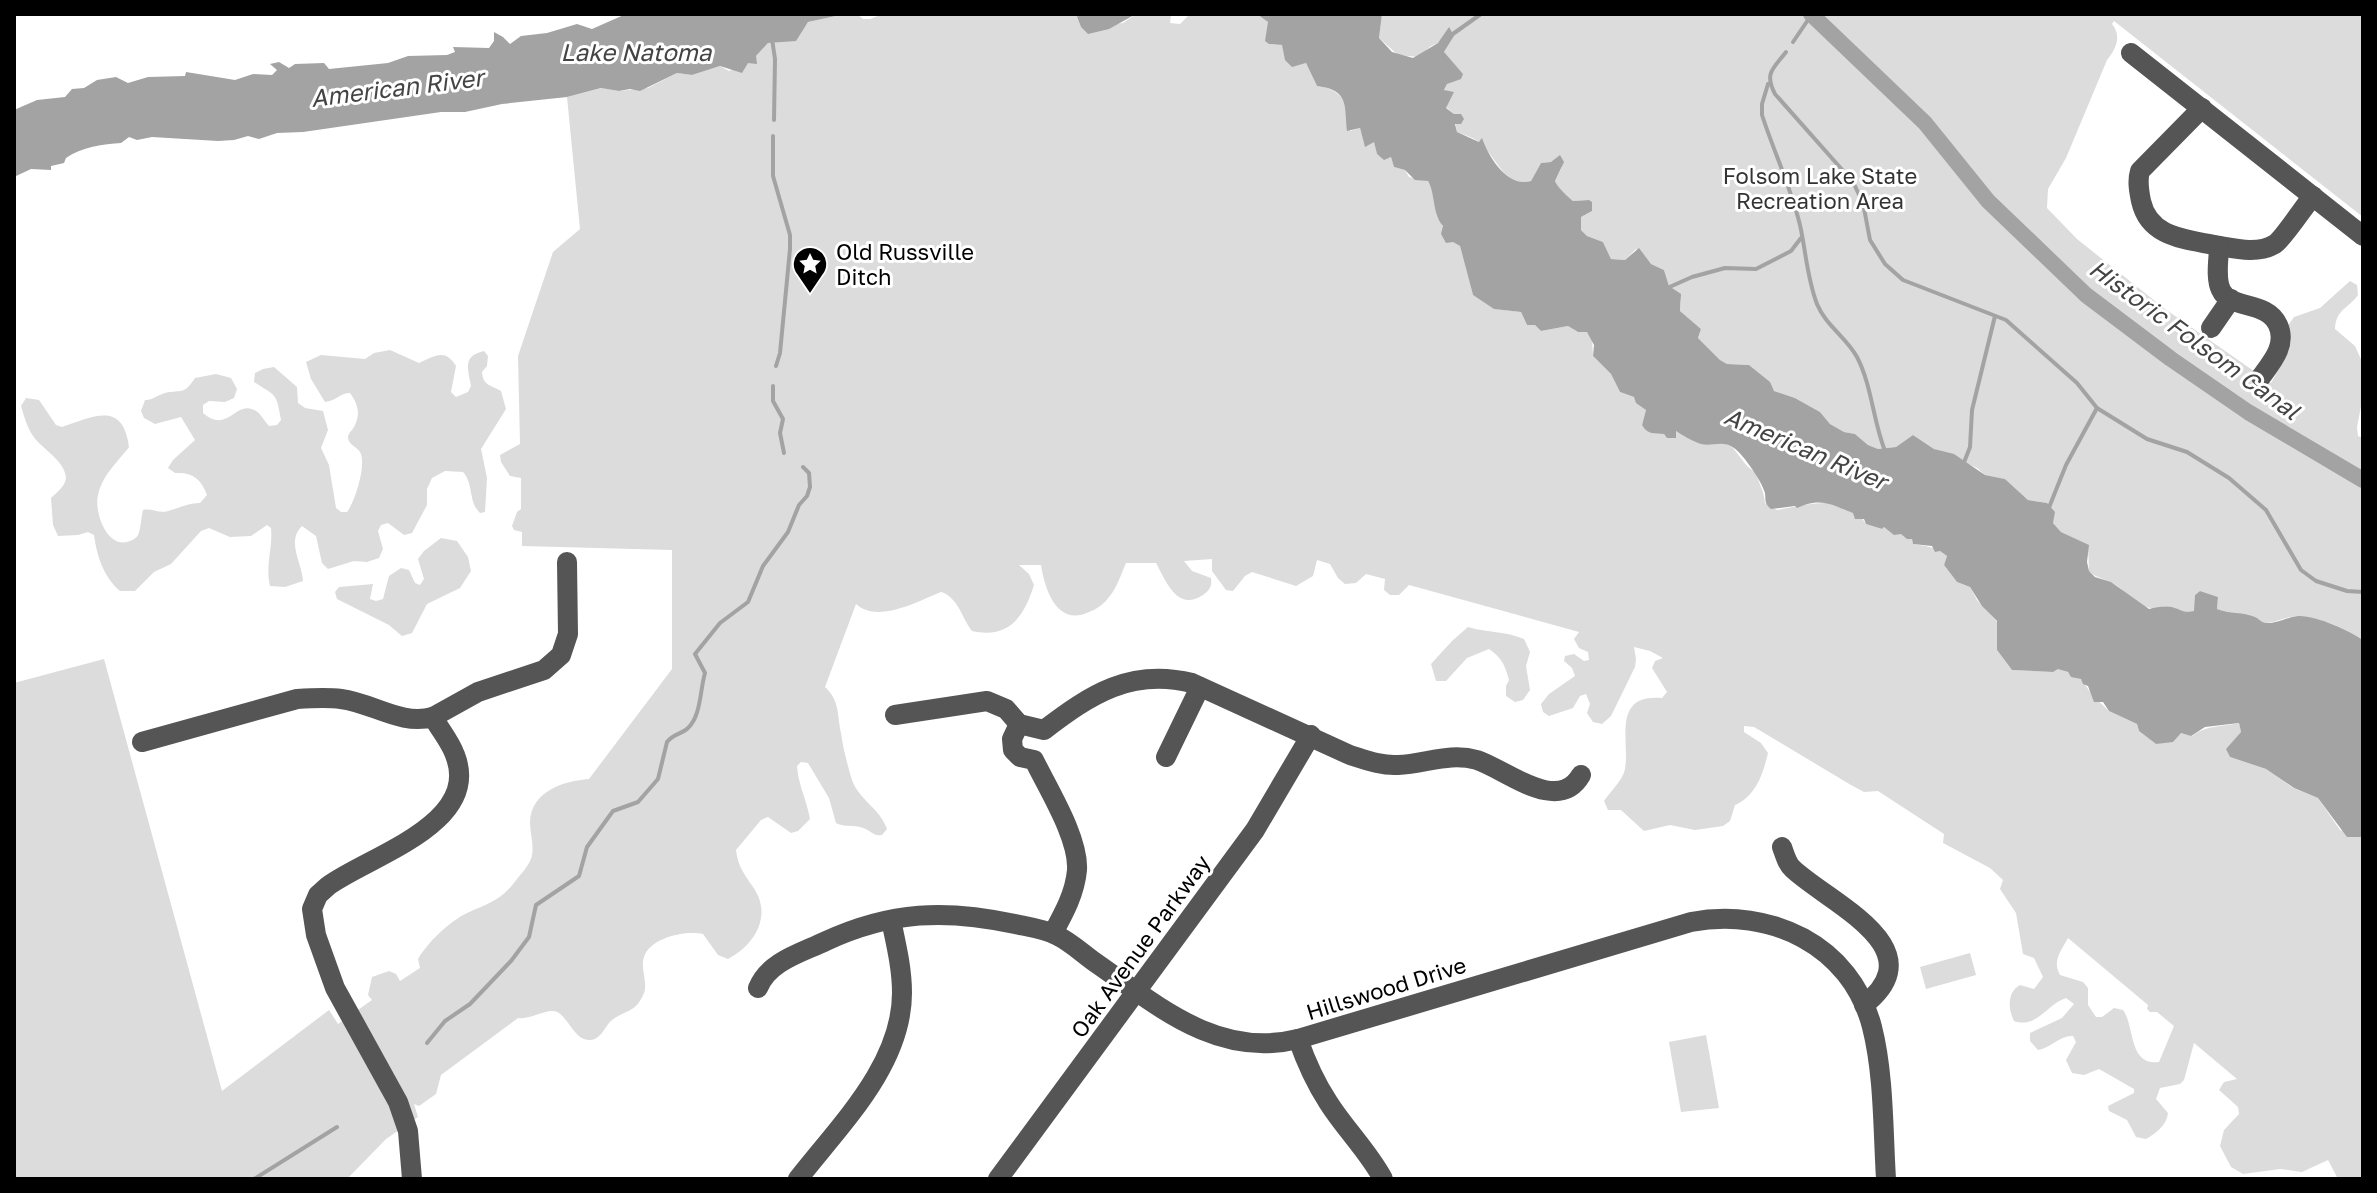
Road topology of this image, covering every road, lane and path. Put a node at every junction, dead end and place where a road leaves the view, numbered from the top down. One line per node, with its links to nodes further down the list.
1 (2131, 53): 2 (street)
2 (2202, 108): 3 (street); 5 (street)
3 (2313, 196): 4 (street); 5 (street)
4 (2363, 236)
5 (2219, 246): 6 (street)
6 (2231, 299): 7 (street); 8 (street)
7 (2211, 328)
8 (2261, 377)
9 (567, 562): 12 (street)
10 (1200, 687): 14 (street); 15 (street); 17 (street)
11 (895, 715): 13 (street)
12 (433, 717): 16 (street); 27 (street)
13 (1019, 724): 14 (street); 18 (street)
14 (1044, 730): 18 (street)
15 (1311, 735): 19 (street); 24 (street, Oak Avenue Parkway)
16 (142, 742)
17 (1166, 757)
18 (1034, 760): 22 (street)
19 (1581, 775)
20 (1782, 847): 25 (street)
21 (891, 920): 22 (street, Hillswood Drive); 23 (street, Hillswood Drive); 28 (street)
22 (1053, 933): 24 (street, Hillswood Drive)
23 (758, 988)
24 (1136, 990): 26 (street, Hillswood Drive); 29 (street, Oak Avenue Parkway)
25 (1864, 1005): 26 (street, Hillswood Drive); 31 (street, Hillswood Drive)
26 (1298, 1039): 30 (street)
27 (412, 1179)
28 (798, 1179)
29 (998, 1179)
30 (1383, 1179)
31 (1886, 1179)

